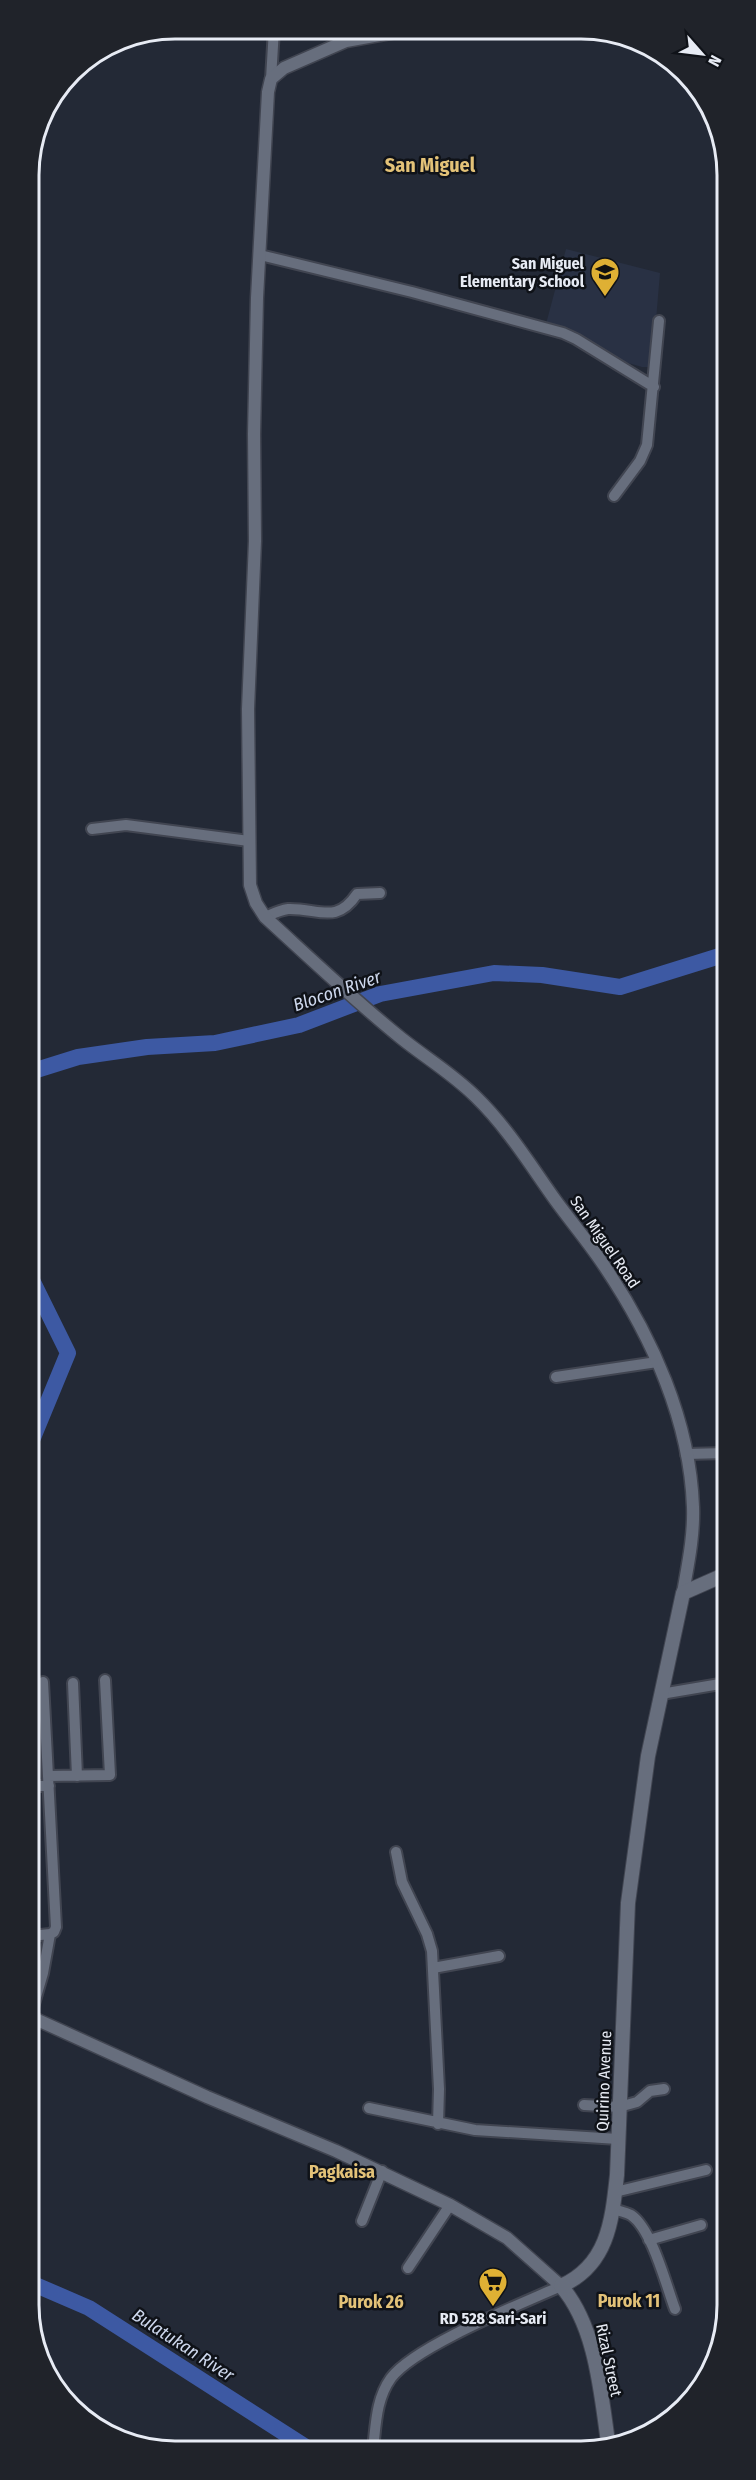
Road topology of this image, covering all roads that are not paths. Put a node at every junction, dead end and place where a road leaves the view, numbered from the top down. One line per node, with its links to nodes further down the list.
1 (274, 39): 3 (street)
2 (357, 39): 3 (street)
3 (272, 79): 4 (street)
4 (260, 255): 6 (street); 9 (street)
5 (659, 321): 6 (street)
6 (654, 387): 7 (street)
7 (614, 496)
8 (92, 829): 9 (street)
9 (249, 841): 11 (street)
10 (380, 893): 11 (street)
11 (265, 917): 12 (street, San Miguel Road)
12 (657, 1362): 13 (street); 15 (street, San Miguel Road)
13 (556, 1377)
14 (717, 1453): 15 (street)
15 (686, 1454): 17 (street, San Miguel Road)
16 (717, 1578): 17 (main road)
17 (683, 1593): 22 (main road, Quirino Avenue)
18 (105, 1680): 23 (street)
19 (43, 1682): 24 (street)
20 (73, 1683): 23 (street)
21 (717, 1685): 22 (street)
22 (661, 1694): 35 (main road, Quirino Avenue)
23 (77, 1776): 24 (street)
24 (48, 1781): 25 (street); 27 (street)
25 (39, 1784)
26 (396, 1852): 30 (street)
27 (50, 1934): 28 (street); 31 (street)
28 (39, 1935)
29 (499, 1956): 30 (street)
30 (433, 1968): 37 (street)
31 (39, 1987)
32 (39, 2020): 40 (street)
33 (664, 2089): 35 (street)
34 (584, 2105): 35 (street)
35 (619, 2107): 38 (main road, Quirino Avenue)
36 (369, 2108): 37 (street)
37 (438, 2124): 38 (street)
38 (618, 2139): 41 (main road, Quirino Avenue)
39 (706, 2170): 41 (street)
40 (382, 2171): 42 (street); 44 (street)
41 (615, 2192): 43 (main road, Quirino Avenue)
42 (450, 2205): 47 (street); 48 (street)
43 (613, 2209): 46 (street); 48 (main road, Quirino Avenue)
44 (362, 2221)
45 (701, 2226): 46 (street)
46 (649, 2240): 49 (street)
47 (408, 2268)
48 (561, 2286): 50 (main road, Rizal Street); 51 (street, Quirino Avenue)
49 (675, 2308)
50 (607, 2438)
51 (374, 2441)

